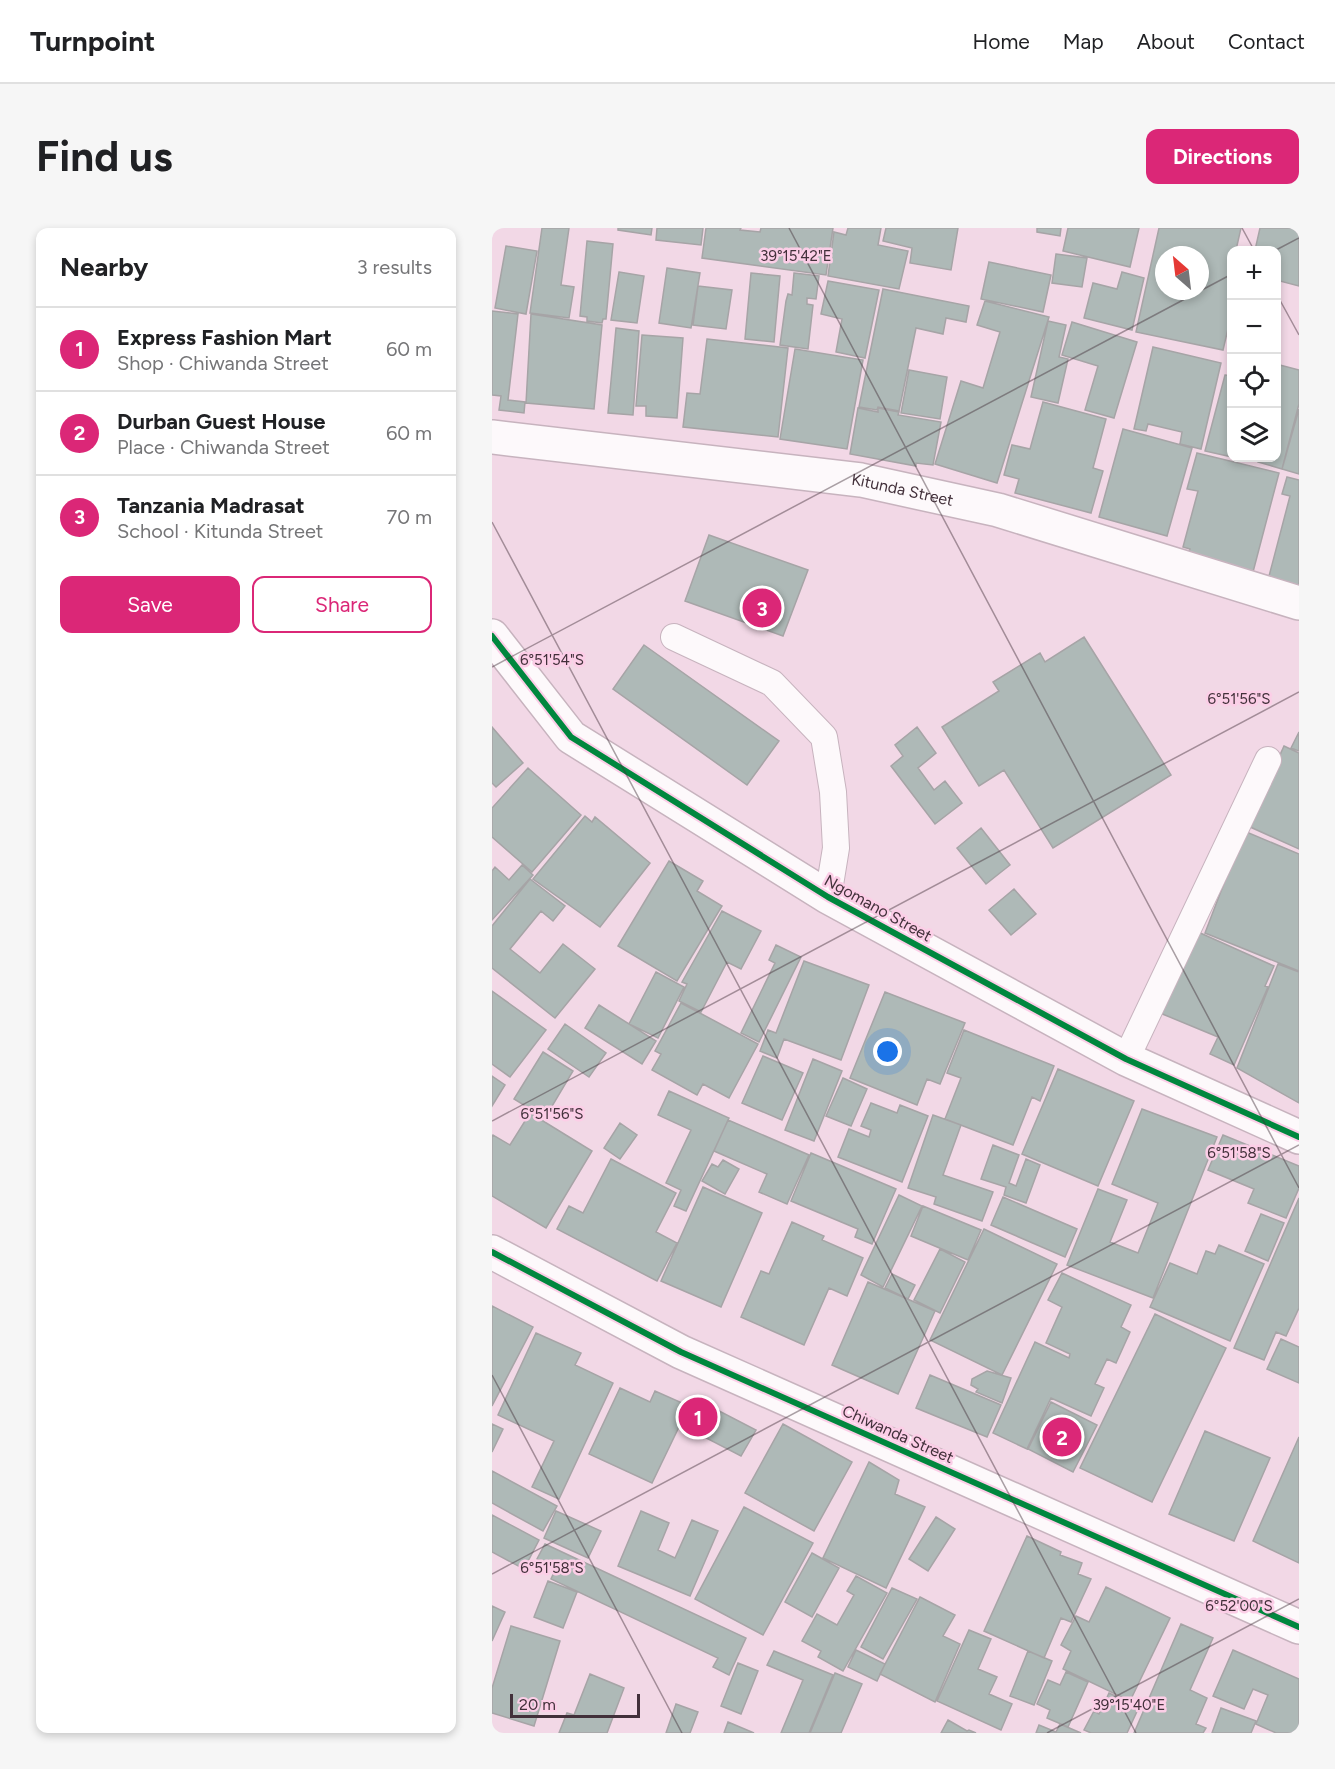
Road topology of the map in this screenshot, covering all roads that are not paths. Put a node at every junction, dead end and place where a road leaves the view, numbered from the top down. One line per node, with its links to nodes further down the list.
1 (492, 437): 2 (street, Kitunda Street)
2 (1299, 603)
3 (492, 636): 6 (street, Ngomano Street)
4 (674, 636): 6 (lane)
5 (1268, 760): 7 (lane)
6 (828, 897): 7 (street, Ngomano Street)
7 (1126, 1059): 8 (street, Ngomano Street)
8 (1299, 1137)
9 (492, 1252): 10 (street, Chiwanda Street)
10 (1299, 1627)

